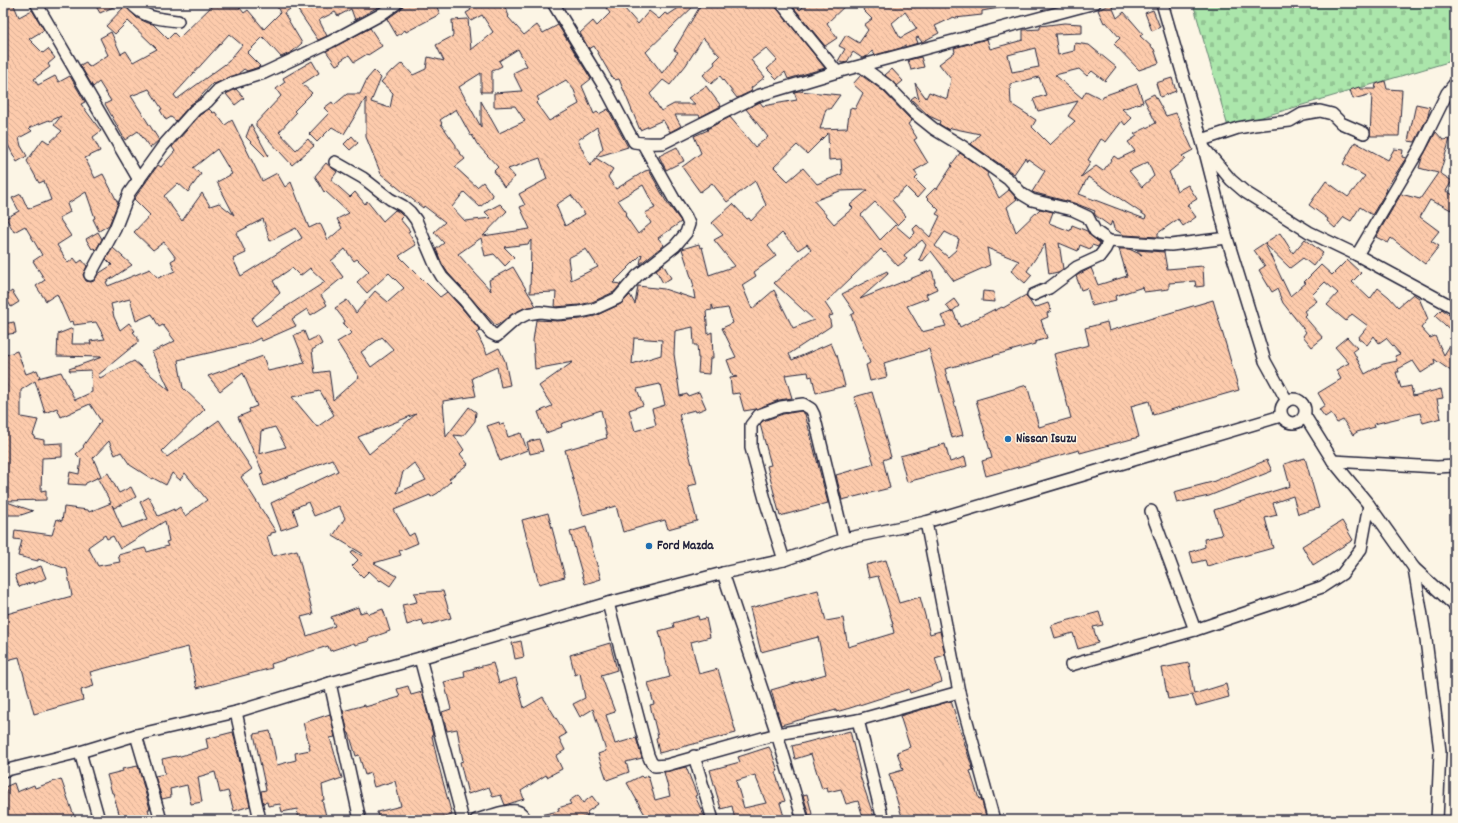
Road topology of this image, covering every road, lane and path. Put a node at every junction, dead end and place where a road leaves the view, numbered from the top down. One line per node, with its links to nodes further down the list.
1 (36, 3): 17 (street)
2 (131, 3): 9 (street)
3 (397, 3): 17 (street)
4 (553, 3): 14 (street)
5 (780, 3): 11 (street)
6 (1095, 3): 8 (street)
7 (1162, 3): 15 (street)
8 (1082, 5): 10 (street)
9 (178, 21)
10 (861, 66): 11 (street); 19 (street)
11 (837, 72): 14 (street)
12 (1455, 83): 20 (street)
13 (1364, 133): 15 (street)
14 (643, 144): 16 (street)
15 (1203, 144): 18 (street); 20 (street)
16 (335, 162)
17 (139, 180): 21 (street)
18 (1227, 238): 19 (street); 24 (street)
19 (1109, 241): 22 (street)
20 (1357, 254): 23 (street)
21 (90, 275)
22 (1033, 295)
23 (1455, 308)
24 (1286, 401): 25 (street); 26 (street)
25 (1281, 416): 26 (street); 31 (street)
26 (1305, 416): 27 (street)
27 (1333, 461): 28 (street); 29 (street)
28 (1455, 466)
29 (1370, 505): 34 (street); 38 (street)
30 (1151, 511): 38 (street)
31 (926, 522): 32 (street); 42 (street)
32 (844, 539): 33 (street); 33 (street)
33 (784, 560): 35 (street)
34 (1414, 568): 37 (street); 61 (street)
35 (723, 574): 36 (street); 45 (street)
36 (608, 603): 39 (street); 48 (street)
37 (1455, 606)
38 (1195, 630): 40 (street)
39 (420, 658): 41 (street); 54 (street)
40 (1070, 665)
41 (330, 683): 43 (street); 53 (street)
42 (959, 692): 44 (street); 60 (street)
43 (236, 712): 46 (street); 52 (street)
44 (858, 720): 45 (street); 59 (street)
45 (777, 734): 48 (street); 58 (street)
46 (136, 735): 47 (street); 51 (street)
47 (80, 752): 49 (street); 50 (street)
48 (694, 756): 57 (street)
49 (3, 771)
50 (99, 820)
51 (161, 820)
52 (260, 820)
53 (360, 820)
54 (463, 820)
55 (476, 820): 56 (street)
56 (525, 820)
57 (713, 820)
58 (803, 820)
59 (883, 820)
60 (994, 820)
61 (1437, 820)

